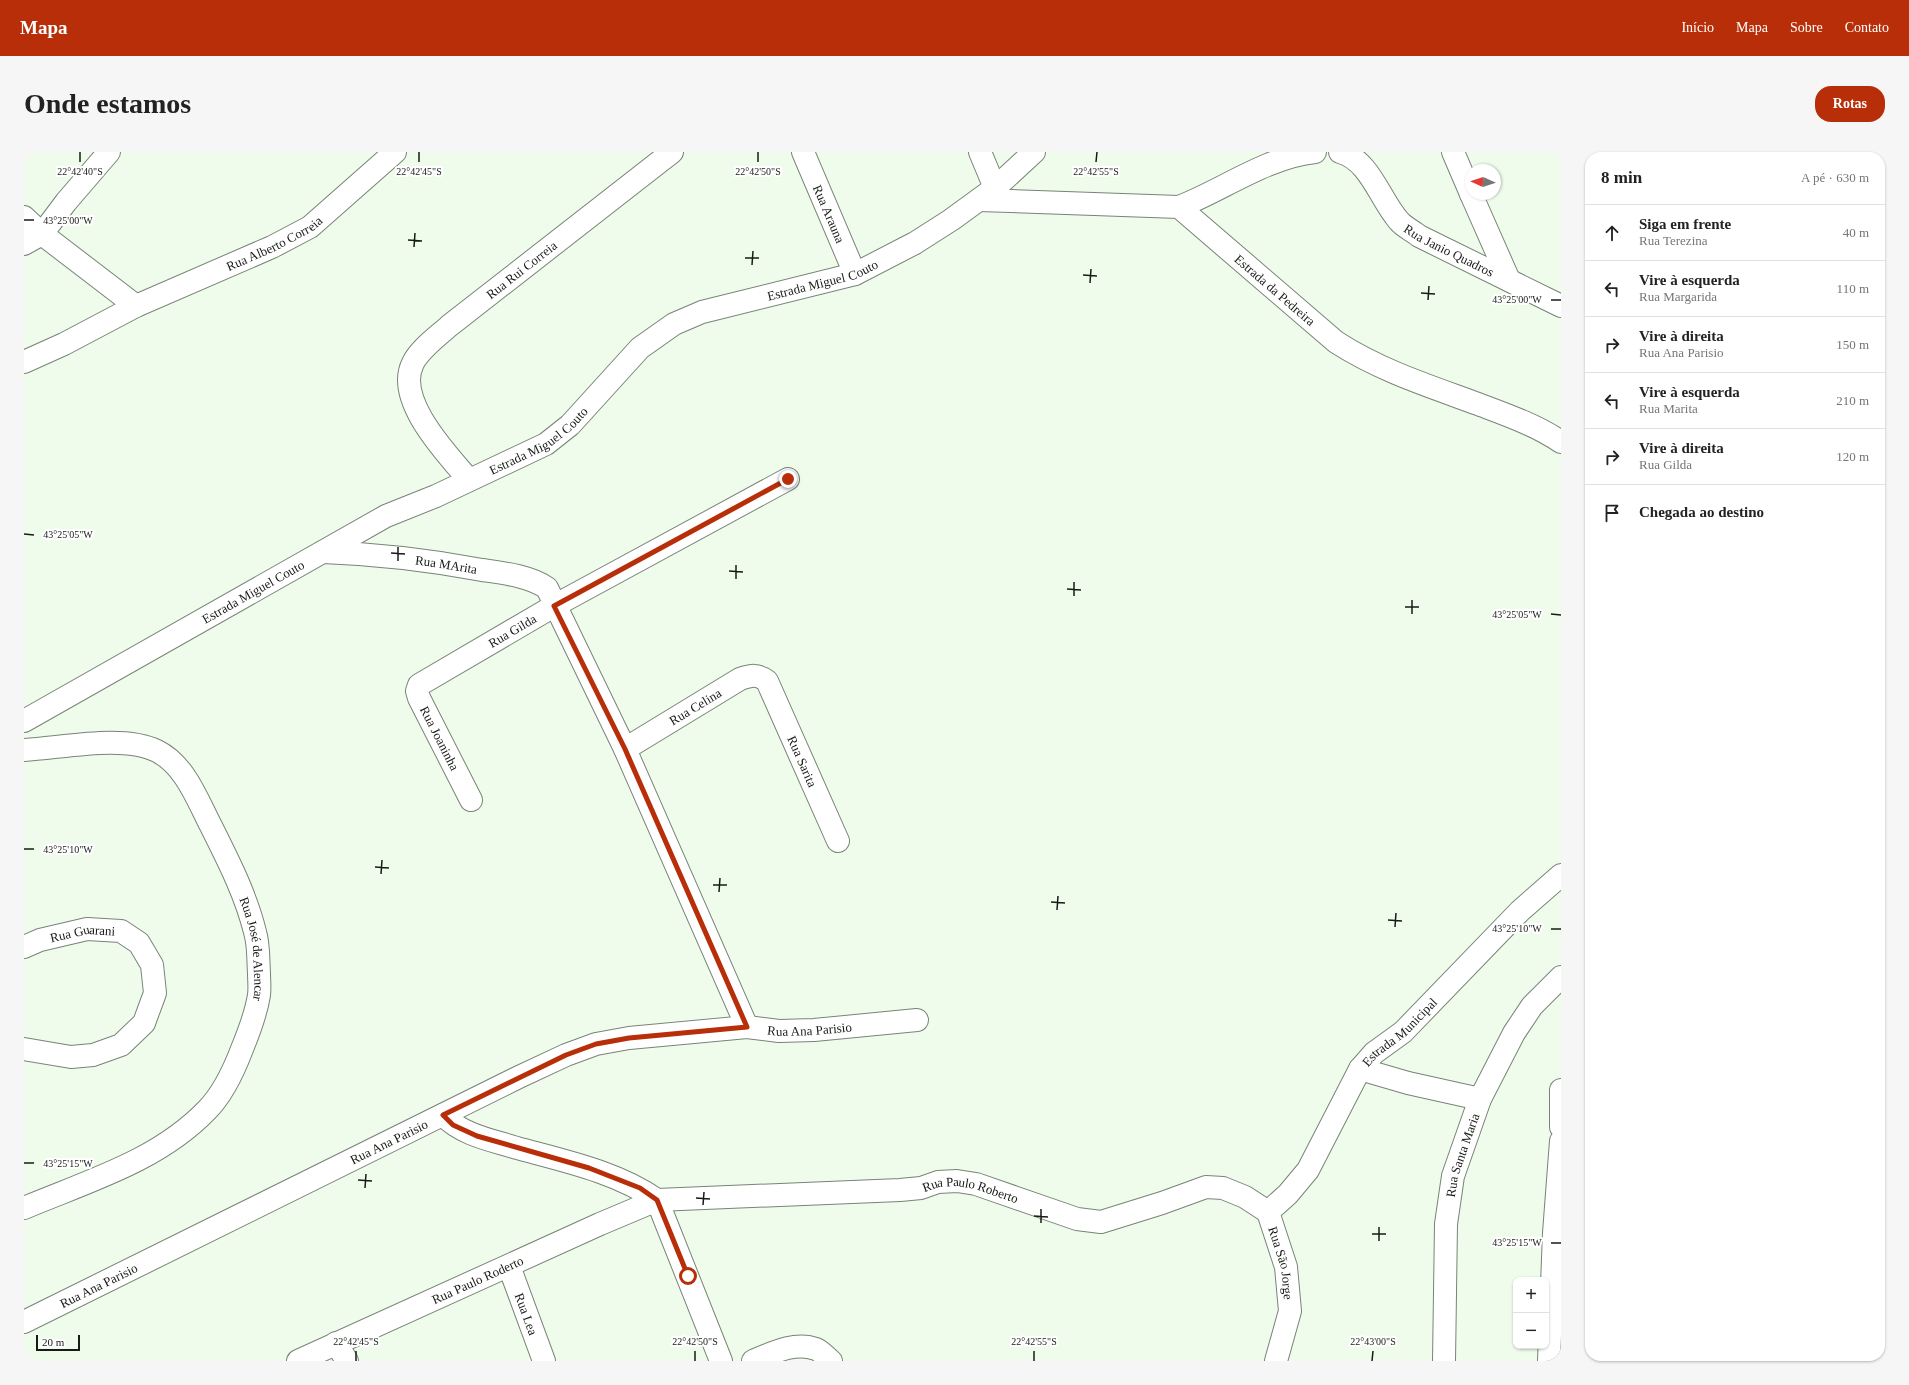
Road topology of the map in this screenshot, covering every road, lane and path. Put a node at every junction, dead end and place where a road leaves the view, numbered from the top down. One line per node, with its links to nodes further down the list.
1 (109, 152): 15 (street)
2 (395, 152): 18 (street, Rua Alberto Correia)
3 (672, 152): 23 (street, Rua Rui Correia)
4 (803, 152): 16 (street, Rua Arauna)
5 (980, 152): 11 (street)
6 (1034, 152): 11 (street, Estrada Miguel Couto)
7 (1315, 152): 13 (street)
8 (1340, 152): 17 (street, Rua Janio Quadros)
9 (1453, 152): 10 (street)
10 (1465, 180)
11 (987, 194): 13 (street); 16 (street, Estrada Miguel Couto)
12 (1474, 200): 17 (street)
13 (1179, 207): 21 (street, Estrada da Pedreira)
14 (24, 217): 15 (street)
15 (33, 239): 18 (street)
16 (855, 274): 23 (street, Estrada Miguel Couto)
17 (1509, 280): 19 (street, Rua Janio Quadros)
18 (136, 306): 20 (street, Rua Alberto Correia)
19 (1561, 306)
20 (24, 362)
21 (1561, 442)
22 (788, 479): 25 (street, Rua Gilda)
23 (469, 480): 24 (street, Estrada Miguel Couto)
24 (323, 552): 25 (street, Rua MArita); 28 (street, Estrada Miguel Couto)
25 (554, 606): 26 (street, Rua Gilda); 29 (street)
26 (427, 679): 31 (street, Rua Joaninha)
27 (767, 681): 29 (street, Rua Celina); 32 (street, Rua Sarita)
28 (24, 721)
29 (625, 749): 37 (street)
30 (24, 750): 46 (street, Rua José de Alencar)
31 (471, 800)
32 (838, 841)
33 (1561, 875): 39 (street, Estrada Municipal)
34 (24, 947): 38 (street, Rua Guarani)
35 (1561, 977): 41 (street, Rua Santa Maria)
36 (917, 1020): 37 (street, Rua Ana Parisio)
37 (747, 1027): 42 (street, Rua Ana Parisio)
38 (24, 1050)
39 (1360, 1069): 41 (street); 47 (street, Estrada Municipal)
40 (1561, 1097): 43 (street)
41 (1480, 1099): 57 (street, Rua Santa Maria)
42 (443, 1115): 45 (street); 49 (street, Rua Ana Parisio)
43 (1561, 1127)
44 (1561, 1141): 58 (street)
45 (657, 1200): 47 (street, Rua Paulo Roberto); 48 (street, Rua Paulo Roderto); 53 (street)
46 (24, 1208)
47 (1268, 1212): 56 (street, Rua São Jorge)
48 (509, 1266): 50 (street, Rua Paulo Roderto); 52 (street, Rua Lea)
49 (24, 1322)
50 (341, 1352): 51 (street, Rua Paulo Roderto)
51 (298, 1361)
52 (544, 1361)
53 (721, 1361)
54 (753, 1361): 55 (street)
55 (831, 1361)
56 (1276, 1361)
57 (1444, 1361)
58 (1549, 1361)

